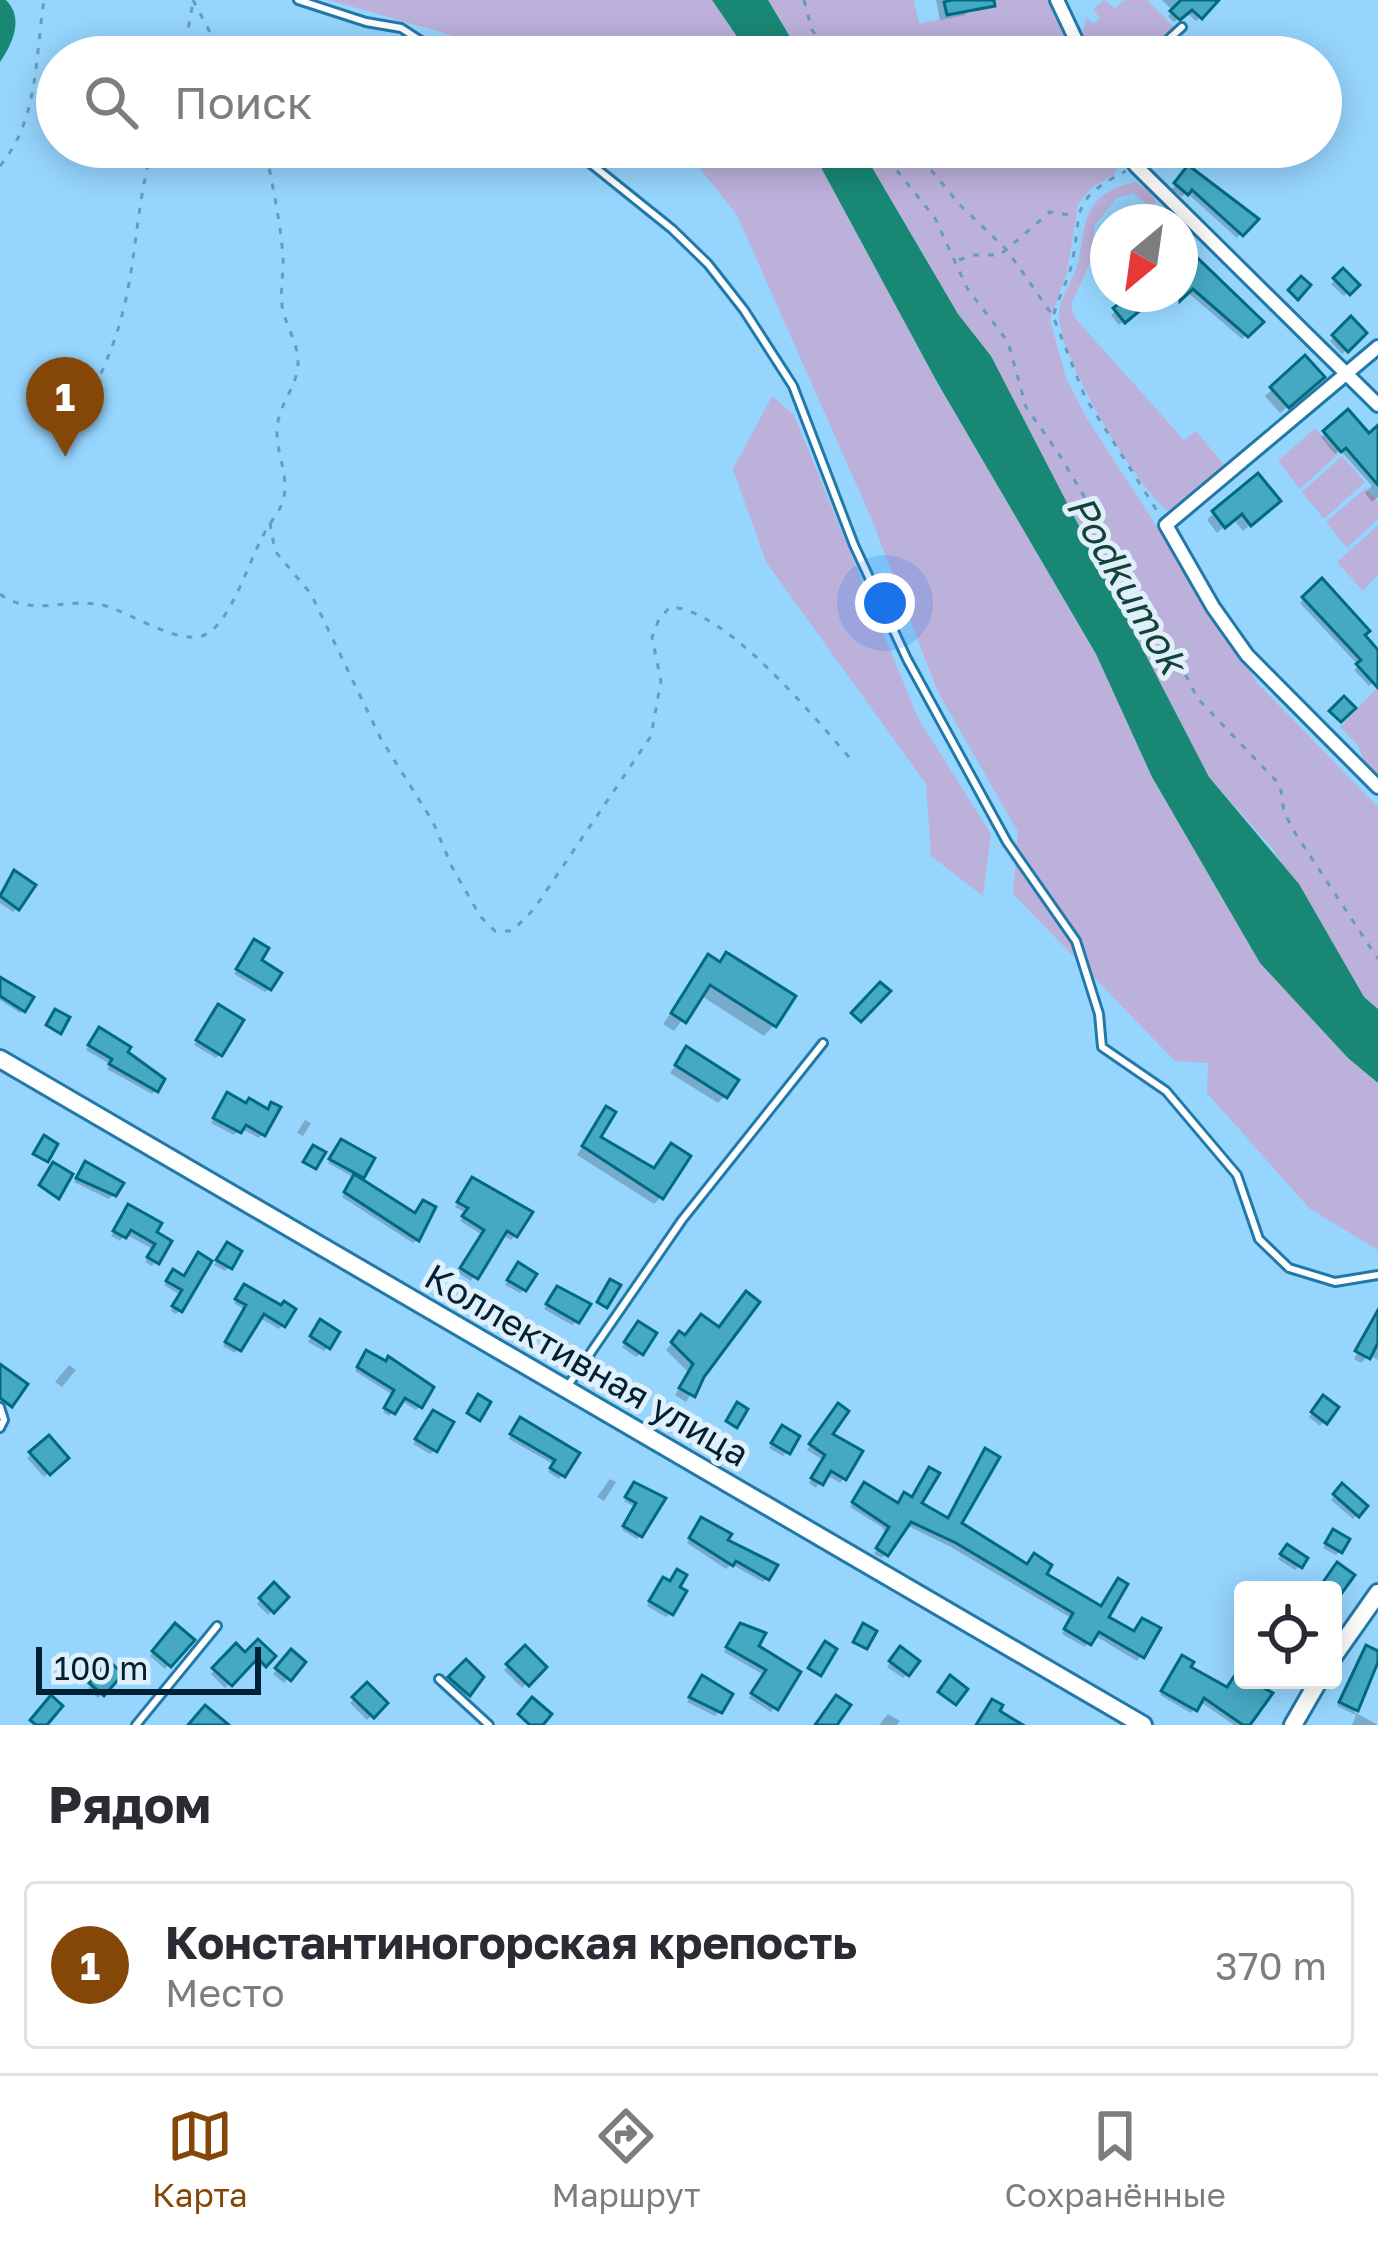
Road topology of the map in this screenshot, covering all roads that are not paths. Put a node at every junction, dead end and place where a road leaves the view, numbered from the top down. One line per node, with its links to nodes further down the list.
1 (298, 0): 4 (lane)
2 (1057, 0): 5 (street)
3 (1182, 27): 6 (lane)
4 (413, 36)
5 (1074, 36)
6 (1172, 36)
7 (596, 168): 15 (lane)
8 (1138, 168): 10 (street)
9 (1378, 347): 10 (street)
10 (1350, 373): 11 (street); 12 (street)
11 (1378, 405)
12 (1378, 787)
13 (823, 1043): 16 (lane)
14 (0, 1059): 16 (street, Коллективная улица)
15 (1378, 1275)
16 (565, 1390): 26 (street, Коллективная улица)
17 (0, 1407): 18 (lane)
18 (0, 1427)
19 (1378, 1593): 21 (street)
20 (217, 1626): 24 (lane)
21 (1342, 1644)
22 (440, 1679): 25 (lane)
23 (1314, 1689): 27 (street)
24 (136, 1725)
25 (489, 1725)
26 (1143, 1725)
27 (1293, 1725)

